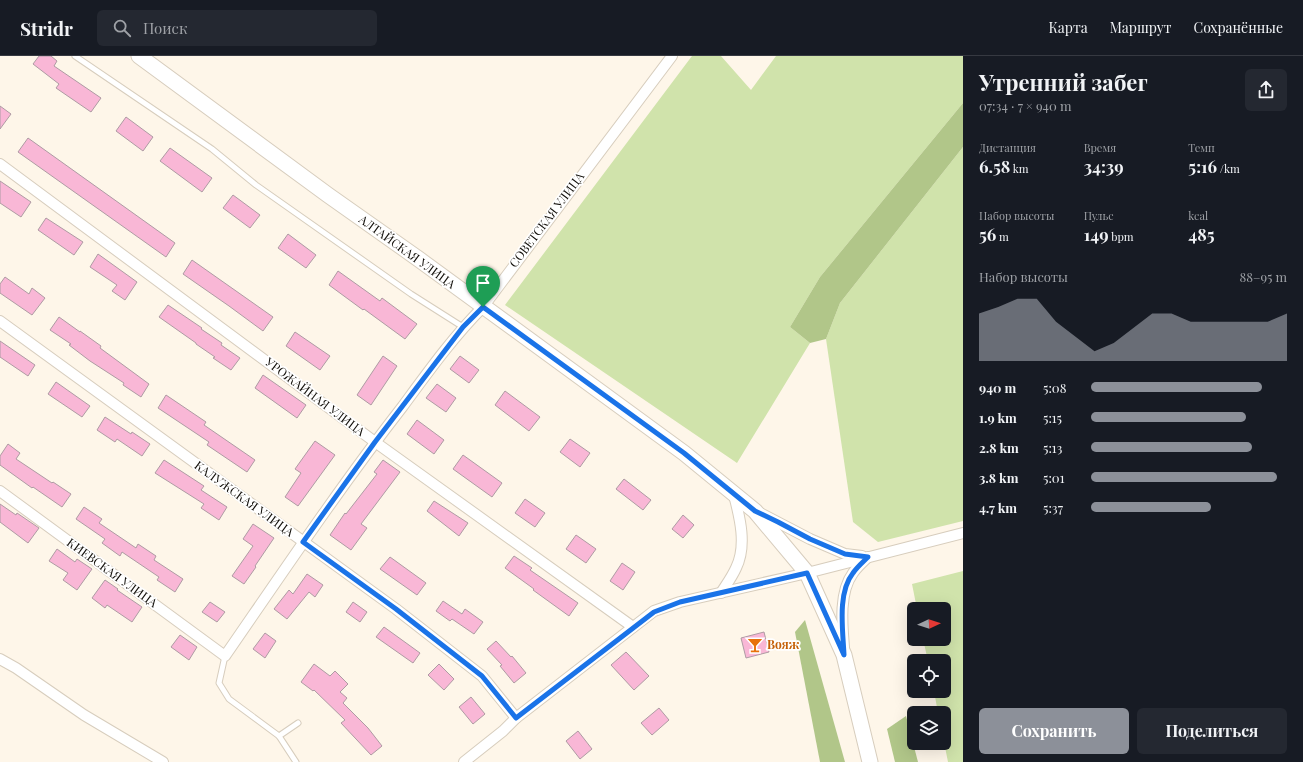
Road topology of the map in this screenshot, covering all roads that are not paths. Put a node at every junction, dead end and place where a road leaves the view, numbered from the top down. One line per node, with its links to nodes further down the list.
1 (75, 56): 7 (lane)
2 (139, 56): 5 (main road, АЛТАЙСКАЯ УЛИЦА)
3 (672, 56): 5 (street, СОВЕТСКАЯ УЛИЦА)
4 (0, 164): 8 (street, УРОЖАЙНАЯ УЛИЦА)
5 (483, 307): 7 (street, СОВЕТСКАЯ УЛИЦА); 10 (main road, АЛТАЙСКАЯ УЛИЦА)
6 (0, 321): 13 (street, КАЛУЖСКАЯ УЛИЦА)
7 (463, 327): 8 (street, СОВЕТСКАЯ УЛИЦА)
8 (375, 442): 13 (street, СОВЕТСКАЯ УЛИЦА); 17 (street, УРОЖАЙНАЯ УЛИЦА)
9 (0, 491): 19 (street, КИЕВСКАЯ УЛИЦА)
10 (734, 494): 11 (main road, АЛТАЙСКАЯ УЛИЦА); 16 (street)
11 (755, 511): 14 (street); 15 (main road, АЛТАЙСКАЯ УЛИЦА)
12 (963, 532): 14 (street)
13 (303, 542): 19 (street, СОВЕТСКАЯ УЛИЦА); 21 (street, КАЛУЖСКАЯ УЛИЦА)
14 (868, 557): 15 (street); 18 (street)
15 (807, 573): 16 (street); 18 (main road, АЛТАЙСКАЯ УЛИЦА)
16 (721, 593): 17 (street)
17 (633, 627): 21 (street)
18 (844, 655): 27 (main road, АЛТАЙСКАЯ УЛИЦА)
19 (225, 656): 23 (lane)
20 (0, 659): 24 (street)
21 (516, 718): 26 (street)
22 (298, 723): 23 (lane)
23 (279, 736): 25 (lane)
24 (163, 762)
25 (296, 762)
26 (464, 762)
27 (870, 762)

